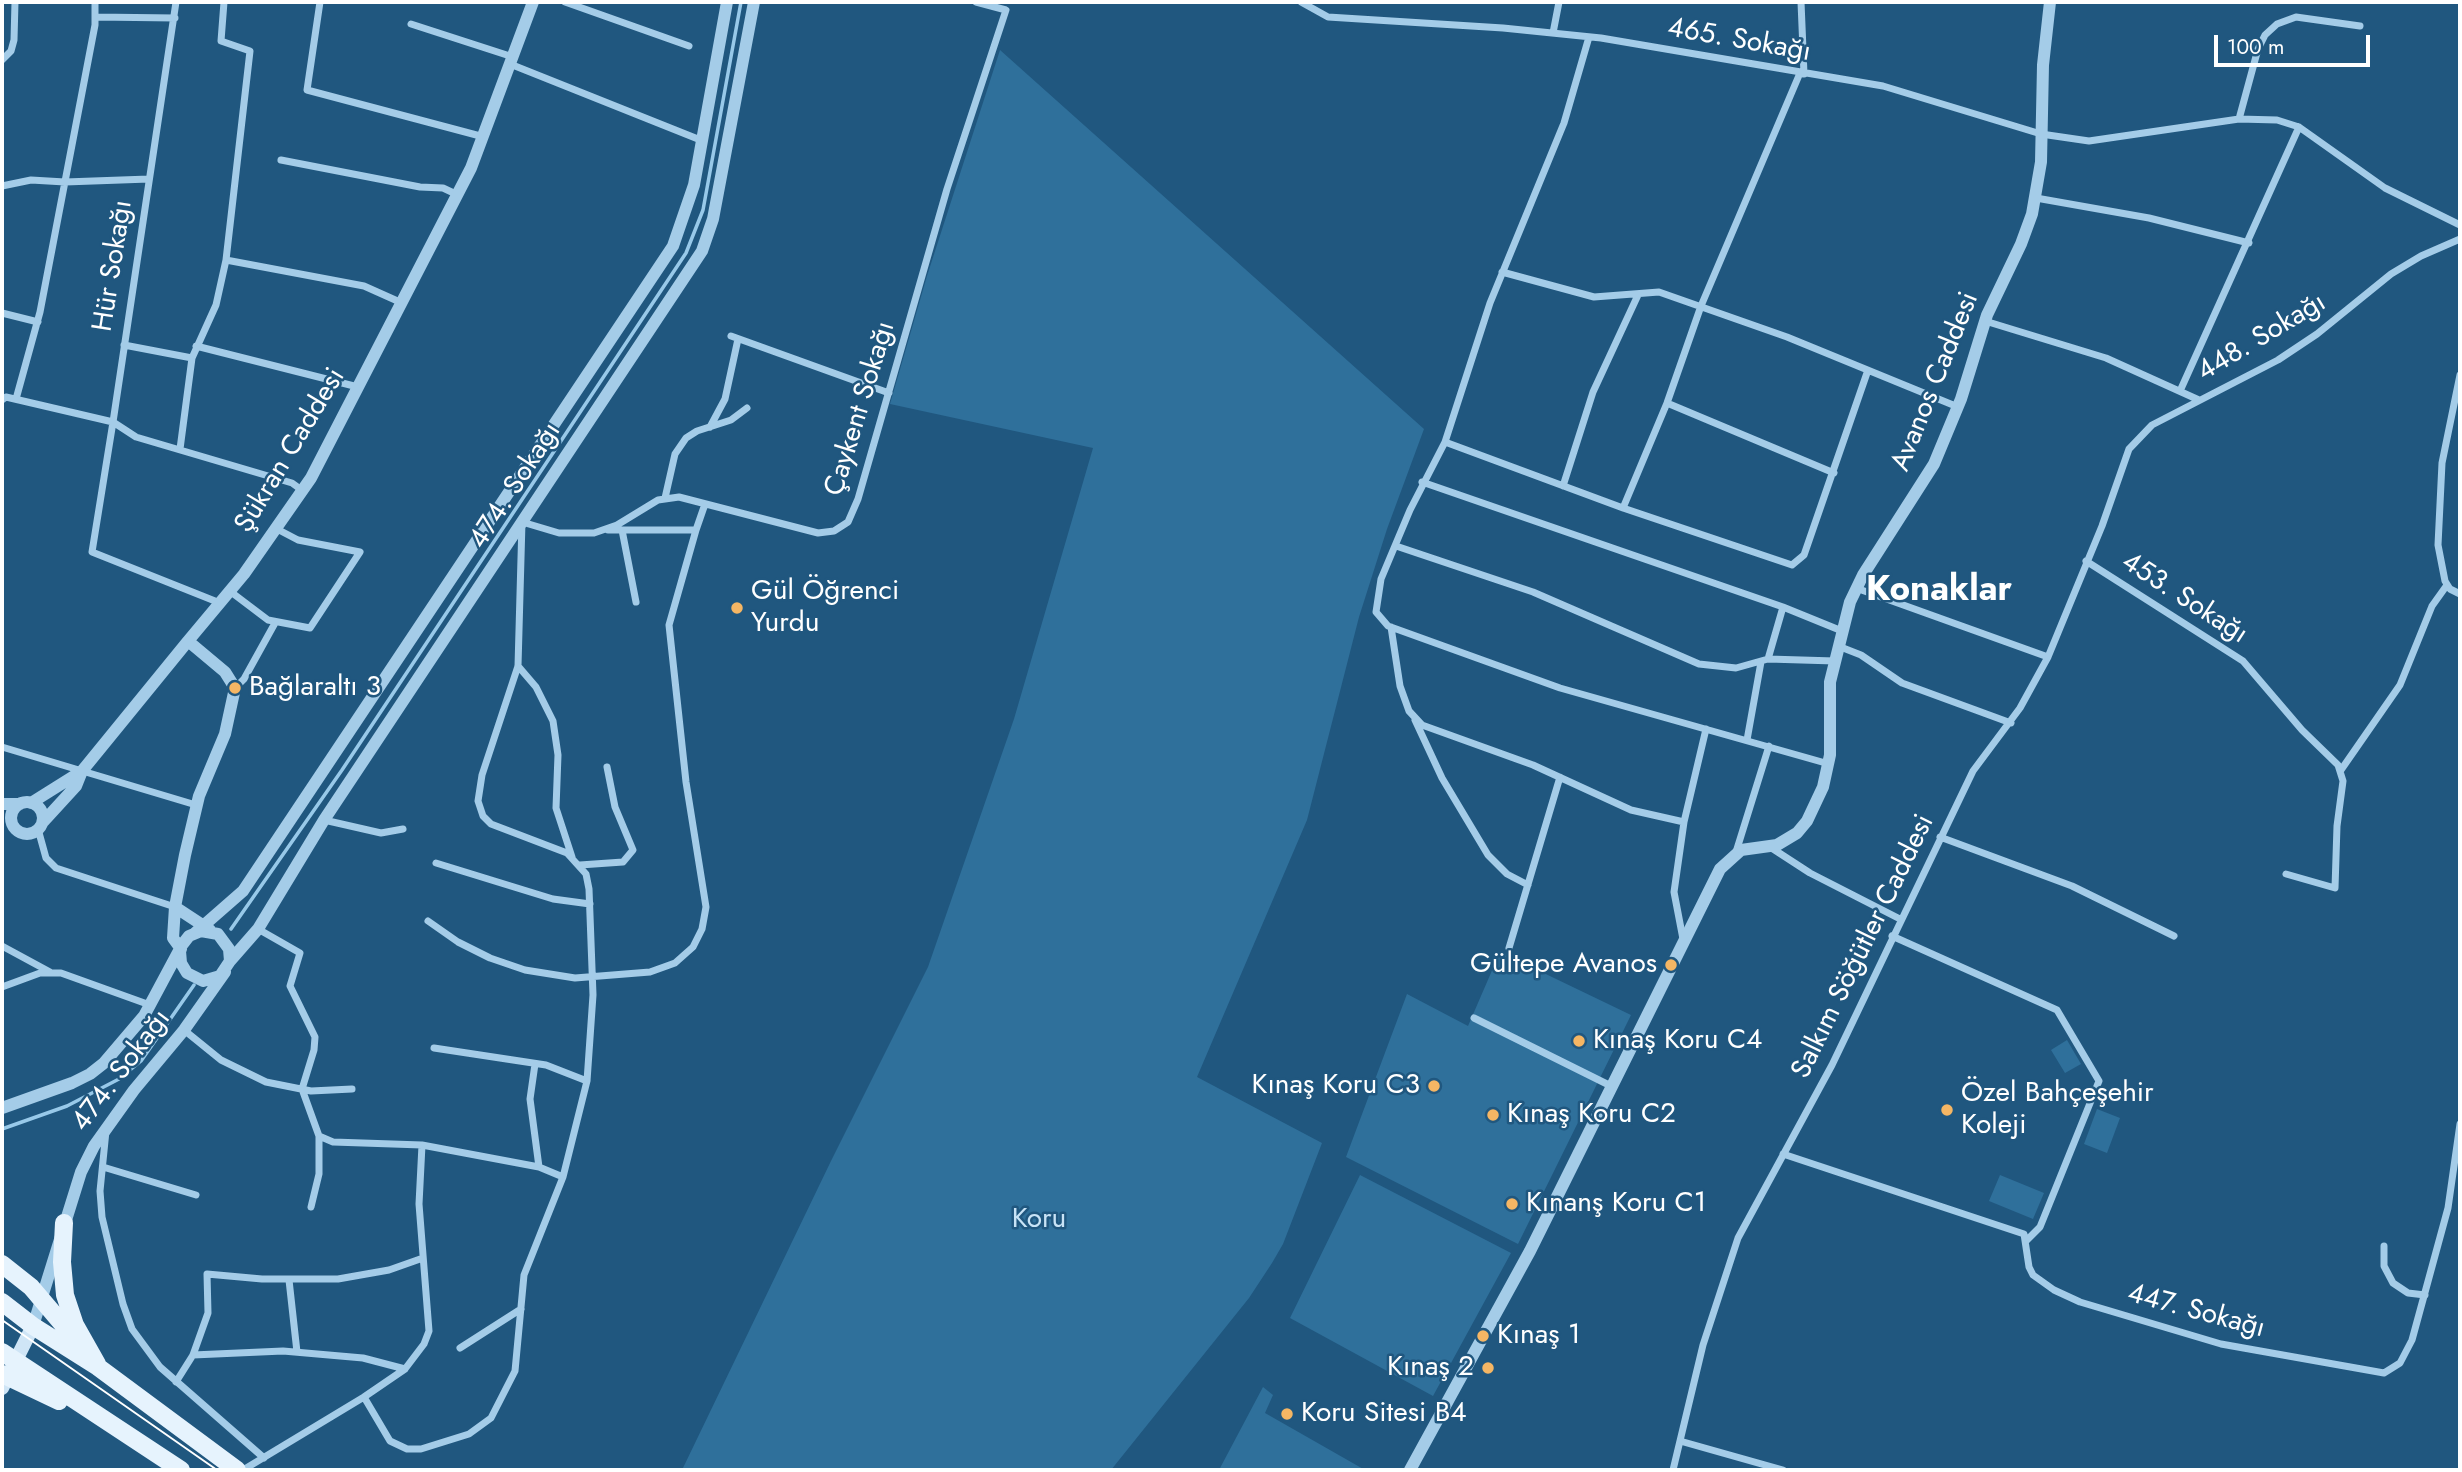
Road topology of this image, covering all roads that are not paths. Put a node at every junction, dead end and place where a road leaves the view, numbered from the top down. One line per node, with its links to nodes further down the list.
1 (15, 2): 25 (street)
2 (95, 2): 18 (street)
3 (176, 2): 19 (street, Hür Sokağı)
4 (224, 2): 42 (street)
5 (320, 2): 31 (street)
6 (533, 2): 26 (street, Şükran Caddesi)
7 (565, 2): 24 (street)
8 (727, 2): 32 (street, 474. Sokağı)
9 (754, 2): 32 (street, 474. Sokağı)
10 (976, 2): 16 (street, Çaykent Sokağı)
11 (1301, 2): 17 (street, 465. Sokağı)
12 (1321, 2): 17 (street)
13 (1559, 2): 22 (street)
14 (1801, 2): 27 (street)
15 (2050, 2): 30 (street, Avanos Caddesi)
16 (1008, 6): 57 (street, Çaykent Sokağı)
17 (1315, 10): 22 (street, 465. Sokağı)
18 (95, 17): 19 (street); 35 (street)
19 (174, 18): 34 (street, Hür Sokağı)
20 (411, 24): 26 (street)
21 (2360, 26): 28 (street)
22 (1553, 33): 23 (street, 465. Sokağı)
23 (1589, 37): 27 (street, 465. Sokağı); 43 (street)
24 (690, 46)
25 (2, 60)
26 (511, 60): 31 (street, Şükran Caddesi); 32 (street)
27 (1802, 74): 30 (street, 465. Sokağı); 46 (street)
28 (2239, 119): 29 (street, 465. Sokağı); 30 (street, 465. Sokağı)
29 (2299, 127): 39 (street); 41 (street)
30 (2041, 134): 38 (street, Avanos Caddesi)
31 (485, 137): 37 (street, Şükran Caddesi)
32 (715, 143): 76 (street, 474. Sokağı); 133 (street, 474. Sokağı)
33 (281, 160): 37 (street)
34 (149, 179): 35 (street); 50 (street, Hür Sokağı)
35 (65, 182): 36 (street); 48 (street)
36 (2, 186)
37 (458, 195): 45 (street, Şükran Caddesi)
38 (2035, 198): 41 (street); 49 (street, Avanos Caddesi)
39 (2460, 225)
40 (2460, 239): 60 (street, 448. Sokağı)
41 (2249, 243): 56 (street)
42 (226, 260): 45 (street); 51 (street)
43 (1502, 272): 44 (street); 66 (street)
44 (1638, 295): 46 (street); 71 (street)
45 (402, 303): 55 (street, Şükran Caddesi)
46 (1701, 306): 53 (street); 61 (street)
47 (2, 313): 48 (street)
48 (38, 321): 58 (street)
49 (1985, 321): 56 (street); 62 (street, Avanos Caddesi)
50 (124, 345): 52 (street); 64 (street, Hür Sokağı)
51 (196, 346): 52 (street); 55 (street)
52 (192, 359): 67 (street)
53 (1868, 370): 62 (street); 69 (street)
54 (2460, 375): 83 (street)
55 (358, 387): 72 (street, Şükran Caddesi)
56 (2180, 391): 60 (street)
57 (889, 393): 65 (street); 74 (street, Çaykent Sokağı)
58 (16, 399): 59 (street); 64 (street)
59 (2, 400)
60 (2199, 400): 68 (street, 448. Sokağı)
61 (1667, 403): 69 (street); 75 (street)
62 (1958, 407): 84 (street, Avanos Caddesi)
63 (747, 408): 65 (street)
64 (113, 422): 67 (street); 88 (street, Hür Sokağı)
65 (710, 427): 73 (street)
66 (1446, 442): 70 (street); 71 (street)
67 (180, 449): 72 (street)
68 (2125, 456): 82 (street, Salkım Söğütler Caddesi)
69 (1834, 474): 75 (street)
70 (1422, 482): 81 (street); 89 (street)
71 (1563, 486): 75 (street)
72 (303, 491): 77 (street, Şükran Caddesi)
73 (665, 498): 74 (street, Çaykent Sokağı); 78 (street)
74 (705, 504): 80 (street)
75 (1623, 508)
76 (522, 522): 78 (street); 98 (street); 114 (street, 474. Sokağı)
77 (276, 530): 85 (street, Şükran Caddesi); 90 (street)
78 (604, 530): 79 (street)
79 (621, 530): 80 (street); 87 (street)
80 (696, 530): 142 (street)
81 (1395, 546): 91 (street); 96 (street)
82 (2086, 561): 95 (street, Salkım Söğütler Caddesi); 109 (street, 453. Sokağı)
83 (2447, 585): 86 (street); 109 (street)
84 (1856, 588): 92 (street, Avanos Caddesi); 95 (street)
85 (230, 592): 88 (street, Şükran Caddesi); 90 (street)
86 (2460, 594)
87 (636, 602)
88 (221, 604): 93 (street, Şükran Caddesi)
89 (1783, 607): 92 (street); 96 (street)
90 (275, 623): 99 (street)
91 (1391, 626): 100 (street); 102 (street)
92 (1842, 631): 94 (street, Avanos Caddesi)
93 (188, 641): 99 (street); 108 (street, Şükran Caddesi)
94 (1838, 646): 97 (street, Avanos Caddesi); 101 (street)
95 (2048, 657): 101 (street, Salkım Söğütler Caddesi)
96 (1765, 661): 97 (street); 103 (street)
97 (1835, 661): 106 (street, Avanos Caddesi)
98 (518, 666): 123 (street); 123 (street)
99 (235, 688): 113 (street)
100 (1413, 716): 110 (street); 127 (street)
101 (2011, 723): 120 (street, Salkım Söğütler Caddesi)
102 (1706, 729): 103 (street); 116 (street)
103 (1747, 740): 104 (street)
104 (1769, 746): 106 (street); 122 (street)
105 (2, 747): 108 (street)
106 (1829, 764): 121 (street, Avanos Caddesi)
107 (607, 767): 125 (street)
108 (83, 770): 112 (street); 113 (street); 117 (street)
109 (2341, 770): 126 (street)
110 (1560, 777): 116 (street); 127 (street)
111 (2, 804): 112 (street)
112 (25, 804): 117 (street); 118 (street)
113 (196, 805): 129 (street)
114 (324, 820): 119 (street); 132 (street, 474. Sokağı)
115 (2, 822): 118 (street)
116 (1684, 822): 136 (street)
117 (41, 826): 118 (street); 129 (street)
118 (16, 828)
119 (403, 829)
120 (1940, 838): 130 (street, Salkım Söğütler Caddesi); 135 (street)
121 (1770, 846): 122 (street, Avanos Caddesi); 130 (street)
122 (1735, 853): 136 (street)
123 (572, 857): 125 (street)
124 (436, 863): 128 (street)
125 (580, 865): 128 (street)
126 (2286, 874)
127 (1528, 885): 138 (street)
128 (590, 904): 142 (street)
129 (175, 907): 133 (street); 139 (street)
130 (1900, 919): 134 (street, Salkım Söğütler Caddesi)
131 (428, 920): 142 (street)
132 (258, 929): 140 (street, 474. Sokağı); 152 (street)
133 (204, 930): 139 (street); 140 (street)
134 (1892, 936): 158 (street, Salkım Söğütler Caddesi); 165 (street)
135 (2174, 936)
136 (1684, 939): 150 (street)
137 (2, 946): 141 (street)
138 (1509, 948)
139 (180, 950): 140 (street); 144 (street)
140 (227, 966): 146 (street, 474. Sokağı)
141 (51, 972): 143 (street); 144 (street)
142 (593, 979): 149 (street)
143 (2, 987)
144 (151, 1005): 153 (street)
145 (1474, 1018): 150 (street)
146 (184, 1030): 152 (street); 155 (street, 474. Sokağı)
147 (434, 1048): 148 (street)
148 (535, 1064): 149 (street); 160 (street)
149 (587, 1080): 161 (street)
150 (1613, 1087): 188 (street)
151 (352, 1089): 152 (street)
152 (302, 1090): 156 (street)
153 (2, 1108)
154 (2460, 1124): 170 (street, 447. Sokağı)
155 (106, 1127): 159 (street); 164 (street, 474. Sokağı)
156 (319, 1136): 157 (street); 163 (street)
157 (422, 1145): 160 (street); 167 (street)
158 (1783, 1154): 165 (street); 183 (street, Salkım Söğütler Caddesi)
159 (103, 1167): 162 (street); 181 (street)
160 (539, 1167): 161 (street)
161 (563, 1177): 173 (street)
162 (196, 1195)
163 (311, 1207)
164 (64, 1223): 171 (street, 474. Sokağı); 178 (main road)
165 (2026, 1241): 170 (street, 447. Sokağı)
166 (2384, 1245): 170 (street)
167 (423, 1258): 169 (street); 179 (street)
168 (2, 1264): 171 (main road)
169 (289, 1280): 176 (street); 177 (street)
170 (2425, 1295)
171 (41, 1299): 174 (street, 474. Sokağı); 178 (main road)
172 (2, 1302): 174 (main road)
173 (521, 1309): 175 (street); 182 (street)
174 (33, 1326): 178 (main road); 180 (main road)
175 (460, 1348)
176 (297, 1352): 177 (street); 179 (street)
177 (193, 1355): 181 (street)
178 (98, 1367): 186 (main road)
179 (405, 1368): 182 (street)
180 (5, 1371): 185 (main road)
181 (176, 1381): 184 (street)
182 (364, 1397): 184 (street)
183 (1680, 1441): 189 (street, Salkım Söğütler Caddesi); 190 (street)
184 (264, 1458): 187 (street)
185 (181, 1470)
186 (237, 1470)
187 (243, 1470)
188 (1410, 1470)
189 (1673, 1470)
190 (1783, 1470)

